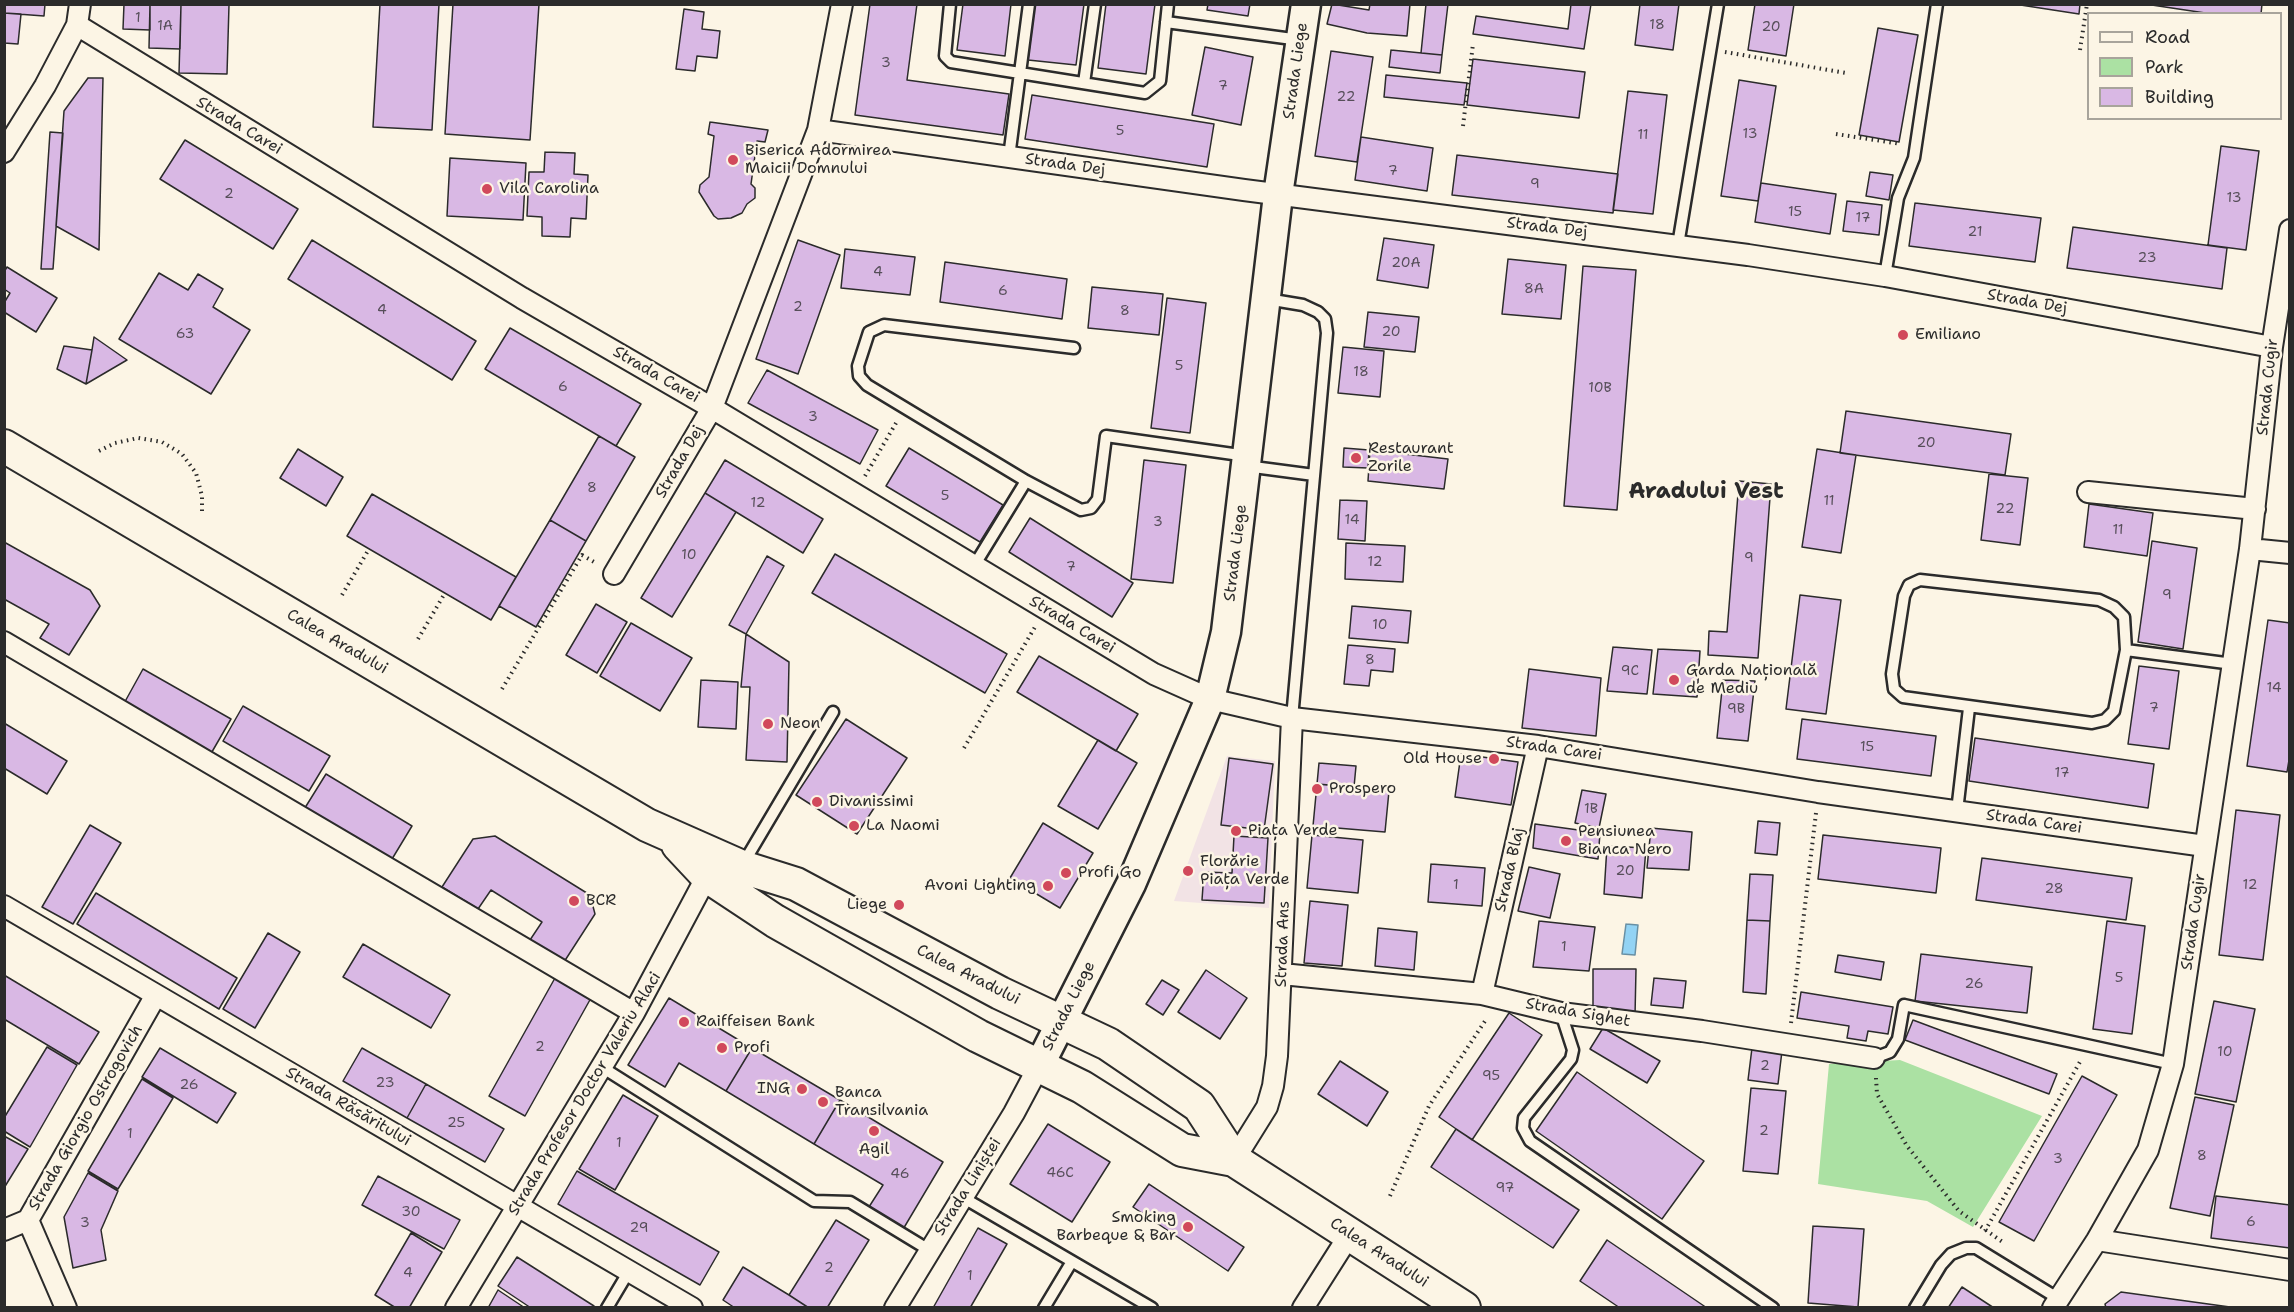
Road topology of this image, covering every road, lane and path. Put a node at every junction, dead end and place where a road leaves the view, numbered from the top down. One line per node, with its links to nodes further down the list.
1 (80, 4): 12 (street)
2 (842, 4): 21 (street, Strada Dej)
3 (950, 4): 17 (lane)
4 (1029, 4): 17 (lane)
5 (1095, 4): 19 (lane)
6 (1168, 4): 11 (lane)
7 (1306, 4): 13 (street, Strada Liege)
8 (1718, 4): 15 (lane)
9 (1937, 4): 23 (lane)
10 (2087, 4): 16 (path)
11 (1166, 22): 13 (lane); 19 (lane)
12 (76, 25): 24 (street); 33 (street, Strada Carei)
13 (1301, 40): 26 (street, Strada Liege)
14 (1473, 44): 20 (path)
15 (1710, 49): 18 (path); 28 (lane)
16 (2080, 50)
17 (1020, 73): 19 (lane); 25 (lane)
18 (1846, 73)
19 (1084, 83)
20 (1463, 126)
21 (818, 130): 25 (street, Strada Dej); 33 (street, Strada Dej)
22 (1836, 134): 23 (path)
23 (1916, 146): 29 (lane)
24 (4, 152)
25 (1009, 157): 26 (street, Strada Dej)
26 (1278, 195): 28 (street, Strada Dej); 30 (street, Strada Liege)
27 (2289, 230): 31 (street, Strada Cugir)
28 (1678, 245): 29 (street, Strada Dej)
29 (1885, 276): 31 (street, Strada Dej)
30 (1267, 298): 37 (street, Strada Liege); 38 (lane)
31 (2272, 347): 42 (street, Strada Cugir)
32 (1074, 348): 34 (lane)
33 (712, 408): 41 (street, Strada Carei); 48 (street, Strada Dej)
34 (905, 408): 39 (lane); 41 (path)
35 (4, 446): 65 (main road, Calea Aradului)
36 (99, 451): 43 (path)
37 (1247, 461): 38 (lane); 39 (lane); 57 (street, Strada Liege)
38 (1314, 475): 60 (lane)
39 (1026, 481): 47 (lane)
40 (2088, 492): 42 (street)
41 (854, 494): 47 (street, Strada Carei)
42 (2254, 509): 45 (street, Strada Cugir)
43 (202, 512)
44 (369, 549): 50 (path)
45 (2250, 549): 46 (street); 55 (street, Strada Cugir)
46 (2289, 553)
47 (974, 566): 51 (street, Strada Carei)
48 (614, 574): 56 (path)
49 (445, 593): 52 (path)
50 (342, 595)
51 (1046, 610): 57 (street, Strada Carei); 62 (path)
52 (418, 639)
53 (4, 642): 73 (street)
54 (2126, 651): 55 (lane); 58 (lane); 58 (lane)
55 (2233, 664): 66 (street, Strada Cugir)
56 (502, 689)
57 (1210, 699): 60 (street, Strada Carei); 75 (street, Strada Liege)
58 (1969, 708): 64 (lane)
59 (833, 712): 67 (lane)
60 (1292, 718): 61 (street, Strada Carei); 70 (street, Strada Ans)
61 (1538, 746): 63 (street, Strada Carei); 72 (street, Strada Blaj)
62 (964, 748)
63 (1818, 792): 64 (street, Strada Carei); 76 (path)
64 (1957, 811): 66 (street, Strada Carei)
65 (669, 836): 67 (main road, Calea Aradului); 68 (main road, Calea Aradului)
66 (2205, 846): 79 (street, Strada Cugir)
67 (742, 867): 75 (main road, Calea Aradului)
68 (707, 876): 73 (street, Strada Profesor Doctor Valeriu Alaci); 81 (main road, Calea Aradului)
69 (4, 906): 71 (street, Strada Răsăritului)
70 (1282, 974): 72 (street, Strada Sighet); 82 (street, Strada Ans)
71 (156, 995): 85 (street, Strada Răsăritului); 86 (street, Strada Giorgio Ostrogovich)
72 (1491, 996): 74 (street, Strada Sighet); 83 (path)
73 (634, 1013): 80 (street, Strada Profesor Doctor Valeriu Alaci)
74 (1561, 1013): 76 (street, Strada Sighet); 107 (lane)
75 (1061, 1022): 81 (street, Strada Liege); 82 (main road, Calea Aradului)
76 (1789, 1045): 78 (street, Strada Sighet)
77 (2089, 1045): 78 (lane); 79 (lane); 88 (path)
78 (1874, 1058): 88 (path)
79 (2173, 1064): 90 (street, Strada Cugir)
80 (600, 1066): 85 (street, Strada Profesor Doctor Valeriu Alaci); 93 (lane)
81 (1038, 1066): 82 (main road, Calea Aradului); 84 (street, Strada Liniștei)
82 (1234, 1160): 89 (main road, Calea Aradului)
83 (1390, 1196)
84 (962, 1197): 93 (street, Strada Liniștei); 94 (lane)
85 (519, 1206): 96 (street, Strada Răsăritului); 99 (street, Strada Profesor Doctor Valeriu Alaci)
86 (28, 1220): 87 (street); 98 (street, Strada Giorgio Ostrogovich)
87 (4, 1230)
88 (1986, 1230): 91 (path); 92 (path)
89 (1350, 1234): 105 (street); 106 (main road, Calea Aradului)
90 (2097, 1240): 95 (street); 97 (street, Strada Cugir)
91 (1976, 1248): 97 (lane); 108 (lane)
92 (2013, 1249)
93 (929, 1250): 102 (street, Strada Liniștei)
94 (1071, 1263): 103 (lane); 104 (lane)
95 (2289, 1270)
96 (629, 1271): 100 (lane); 101 (street, Strada Răsăritului)
97 (2056, 1303)
98 (66, 1308)
99 (456, 1308)
100 (607, 1308)
101 (692, 1308)
102 (896, 1308)
103 (1044, 1308)
104 (1152, 1308)
105 (1303, 1308)
106 (1464, 1308)
107 (1773, 1308)
108 (1915, 1308)

